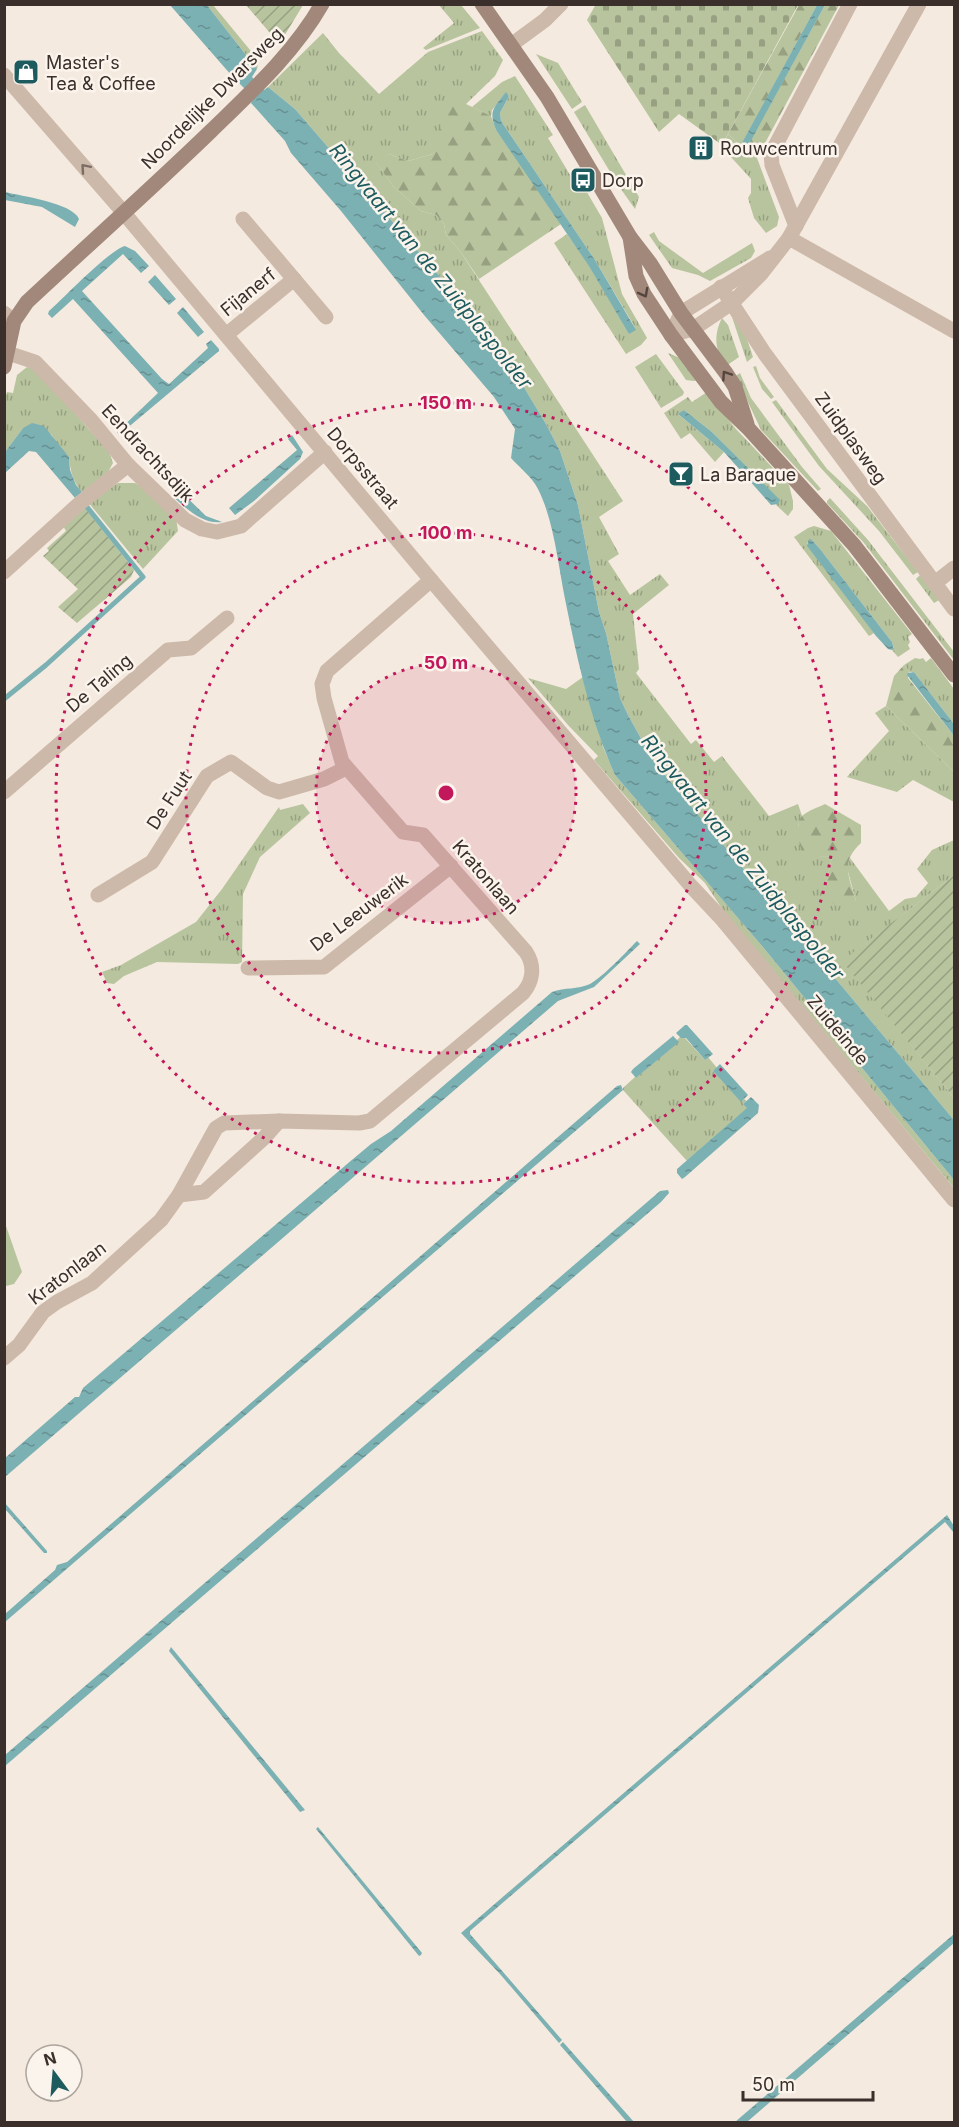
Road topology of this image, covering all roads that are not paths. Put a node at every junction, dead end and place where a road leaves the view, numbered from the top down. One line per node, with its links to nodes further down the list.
1 (322, 4): 8 (main road, Noordelijke Dwarsweg)
2 (482, 4): 6 (main road)
3 (561, 4): 6 (street)
4 (850, 4): 10 (street)
5 (919, 4): 10 (street)
6 (511, 45): 11 (main road)
7 (4, 75): 8 (street, Dorpsstraat, one-way to 7)
8 (123, 213): 17 (main road, Noordelijke Dwarsweg); 21 (street, Dorpsstraat)
9 (243, 219): 13 (street, Fijanerf)
10 (792, 232): 12 (street); 20 (street)
11 (630, 237): 16 (main road); 22 (main road, one-way to 22)
12 (778, 253): 14 (street); 15 (street)
13 (294, 279): 18 (street, Fijanerf); 21 (street, Fijanerf)
14 (721, 287): 15 (street, Zuidplasweg); 16 (street)
15 (733, 302): 19 (street); 30 (street, Zuidplasweg)
16 (681, 313): 19 (main road); 22 (street)
17 (9, 317): 23 (main road)
18 (326, 317)
19 (693, 329): 22 (street); 24 (main road, one-way to 19)
20 (954, 331)
21 (226, 334): 25 (street, Dorpsstraat)
22 (670, 335): 24 (main road)
23 (6, 360): 26 (street, Eendrachtsdijk)
24 (748, 428): 33 (main road)
25 (325, 452): 26 (street, Eendrachtsdijk); 29 (street, Dorpsstraat)
26 (128, 465): 28 (street)
27 (954, 568): 30 (street)
28 (4, 572)
29 (431, 580): 34 (street, Kratonlaan); 37 (street, Dorpsstraat)
30 (935, 584): 31 (street, Zuidplasweg)
31 (954, 609)
32 (227, 618): 35 (street, De Taling)
33 (954, 675)
34 (346, 768): 36 (street, Kratonlaan); 38 (street, De Fuut)
35 (4, 792)
36 (451, 866): 39 (street, De Leeuwerik); 40 (street, Kratonlaan)
37 (691, 886): 42 (street, Zuideinde)
38 (98, 895)
39 (248, 968)
40 (279, 1121): 41 (street); 41 (street, Kratonlaan)
41 (179, 1195): 43 (street, Kratonlaan)
42 (954, 1200)
43 (4, 1358)

